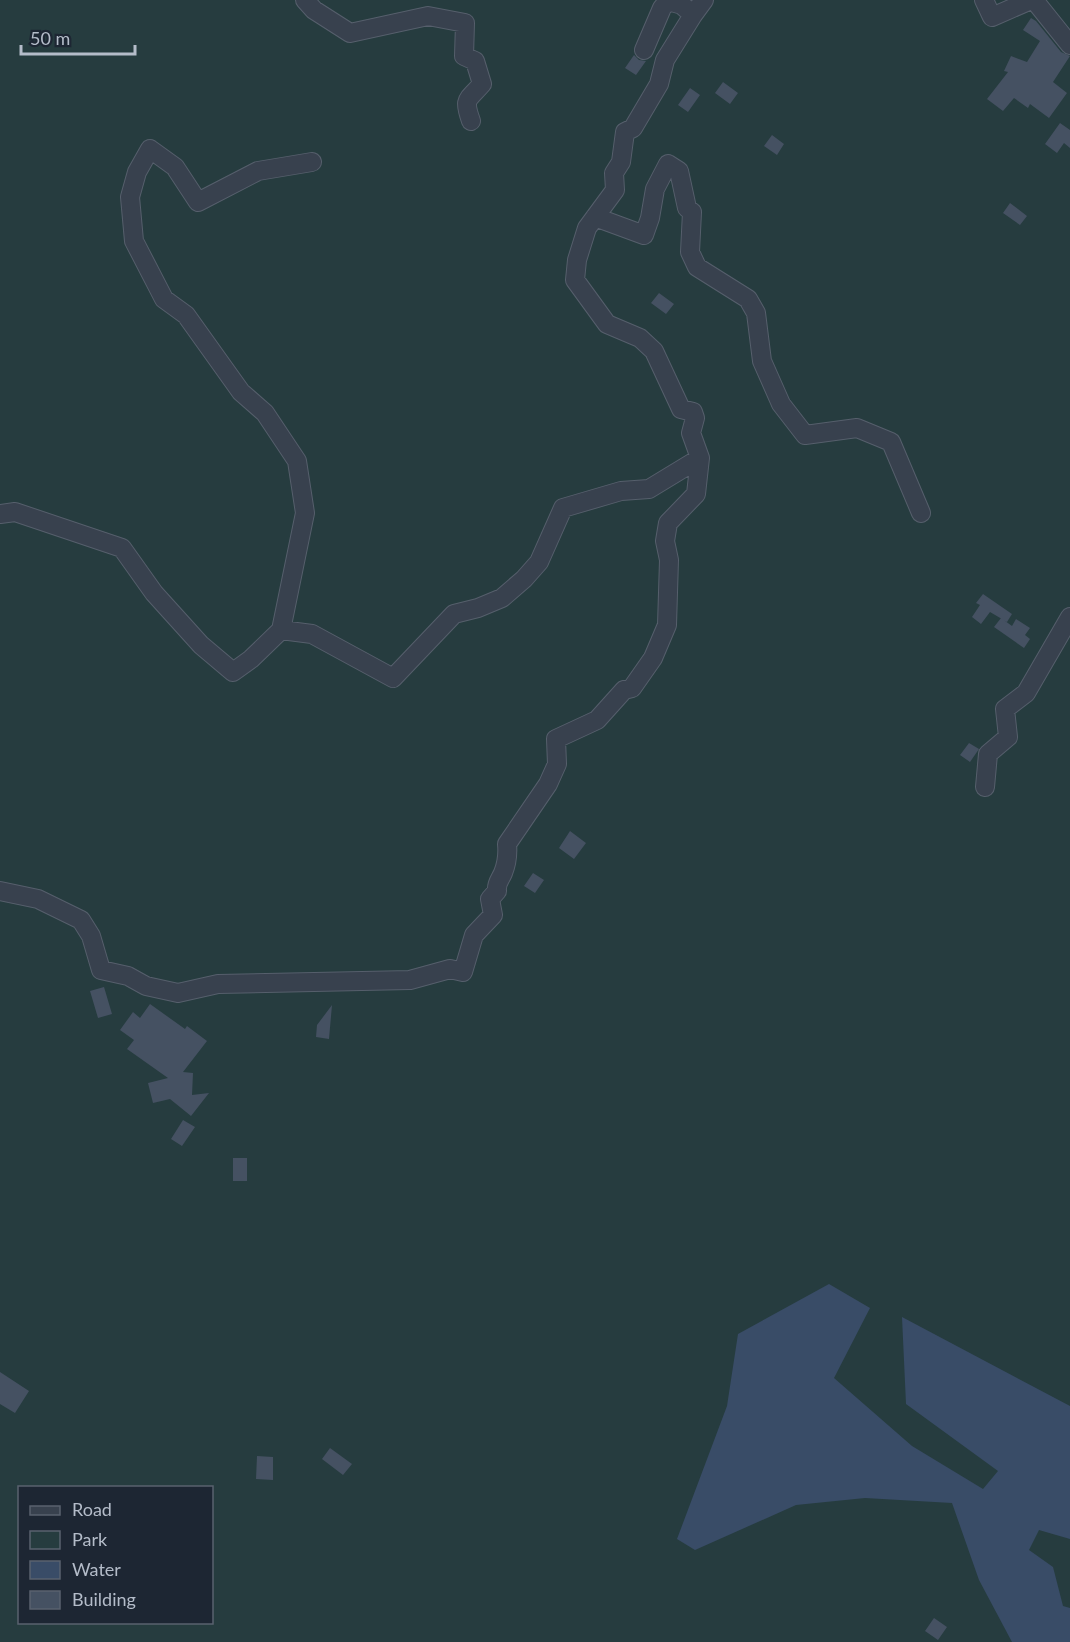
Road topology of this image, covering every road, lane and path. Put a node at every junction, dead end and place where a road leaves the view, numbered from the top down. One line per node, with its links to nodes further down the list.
1 (305, 0): 8 (street)
2 (705, 0): 5 (street)
3 (984, 0): 4 (street)
4 (1032, 0): 6 (street)
5 (693, 15): 7 (street); 10 (street)
6 (1070, 45)
7 (644, 50)
8 (471, 121)
9 (312, 162): 15 (street)
10 (595, 217): 11 (street); 12 (street)
11 (700, 458): 15 (street); 17 (street)
12 (921, 513)
13 (0, 514): 15 (street)
14 (1070, 617): 16 (street)
15 (281, 630)
16 (985, 788)
17 (0, 891)

